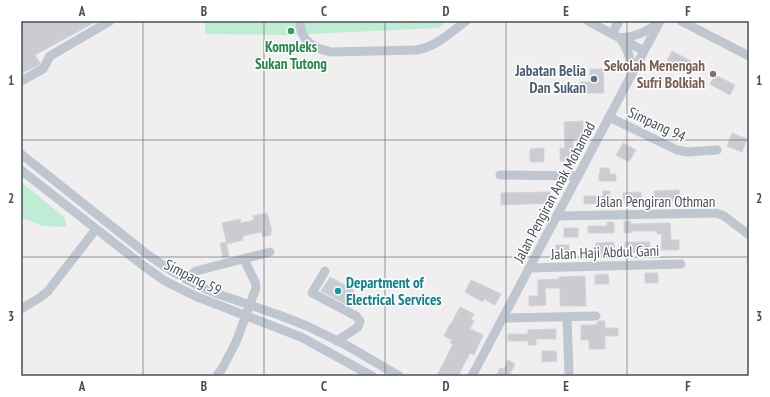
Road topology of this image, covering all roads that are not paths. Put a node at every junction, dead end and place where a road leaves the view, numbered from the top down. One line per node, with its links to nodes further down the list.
1 (110, 21): 12 (street)
2 (300, 21): 3 (street)
3 (466, 21)
4 (588, 21): 8 (street)
5 (619, 21): 8 (street)
6 (681, 21): 10 (street)
7 (659, 22): 8 (street); 9 (street, Jalan Pengiran Anak Mohamad)
8 (616, 36): 9 (street); 11 (street)
9 (644, 52): 11 (street, Jalan Pengiran Anak Mohamad)
10 (749, 56)
11 (632, 74): 13 (street, Jalan Pengiran Anak Mohamad)
12 (21, 80)
13 (609, 117): 14 (street, Simpang 94); 18 (street, Jalan Pengiran Anak Mohamad)
14 (717, 150)
15 (21, 154): 27 (street, Simpang 59)
16 (21, 170): 20 (street, Simpang 59)
17 (500, 175): 18 (street)
18 (578, 176): 19 (street, Jalan Pengiran Anak Mohamad)
19 (557, 216): 21 (street, Jalan Pengiran Othman); 25 (street, Jalan Pengiran Anak Mohamad)
20 (96, 229): 29 (street); 30 (street, Simpang 59)
21 (749, 236)
22 (270, 252): 23 (street, Simpang 59)
23 (244, 259): 27 (street, Simpang 59); 28 (street)
24 (681, 264): 25 (street, Jalan Haji Abdul Gani)
25 (529, 268): 33 (street, Jalan Pengiran Anak Mohamad)
26 (325, 271): 34 (street)
27 (186, 279): 28 (street, Simpang 59)
28 (250, 305): 30 (street); 34 (street, Simpang 59)
29 (21, 309)
30 (245, 316): 36 (street); 37 (street, Simpang 59)
31 (596, 316): 32 (street)
32 (567, 317): 33 (street); 35 (street)
33 (503, 318): 39 (street, Jalan Pengiran Anak Mohamad)
34 (338, 341): 38 (street, Simpang 59)
35 (569, 373)
36 (218, 376)
37 (372, 376)
38 (399, 376)
39 (472, 376)

